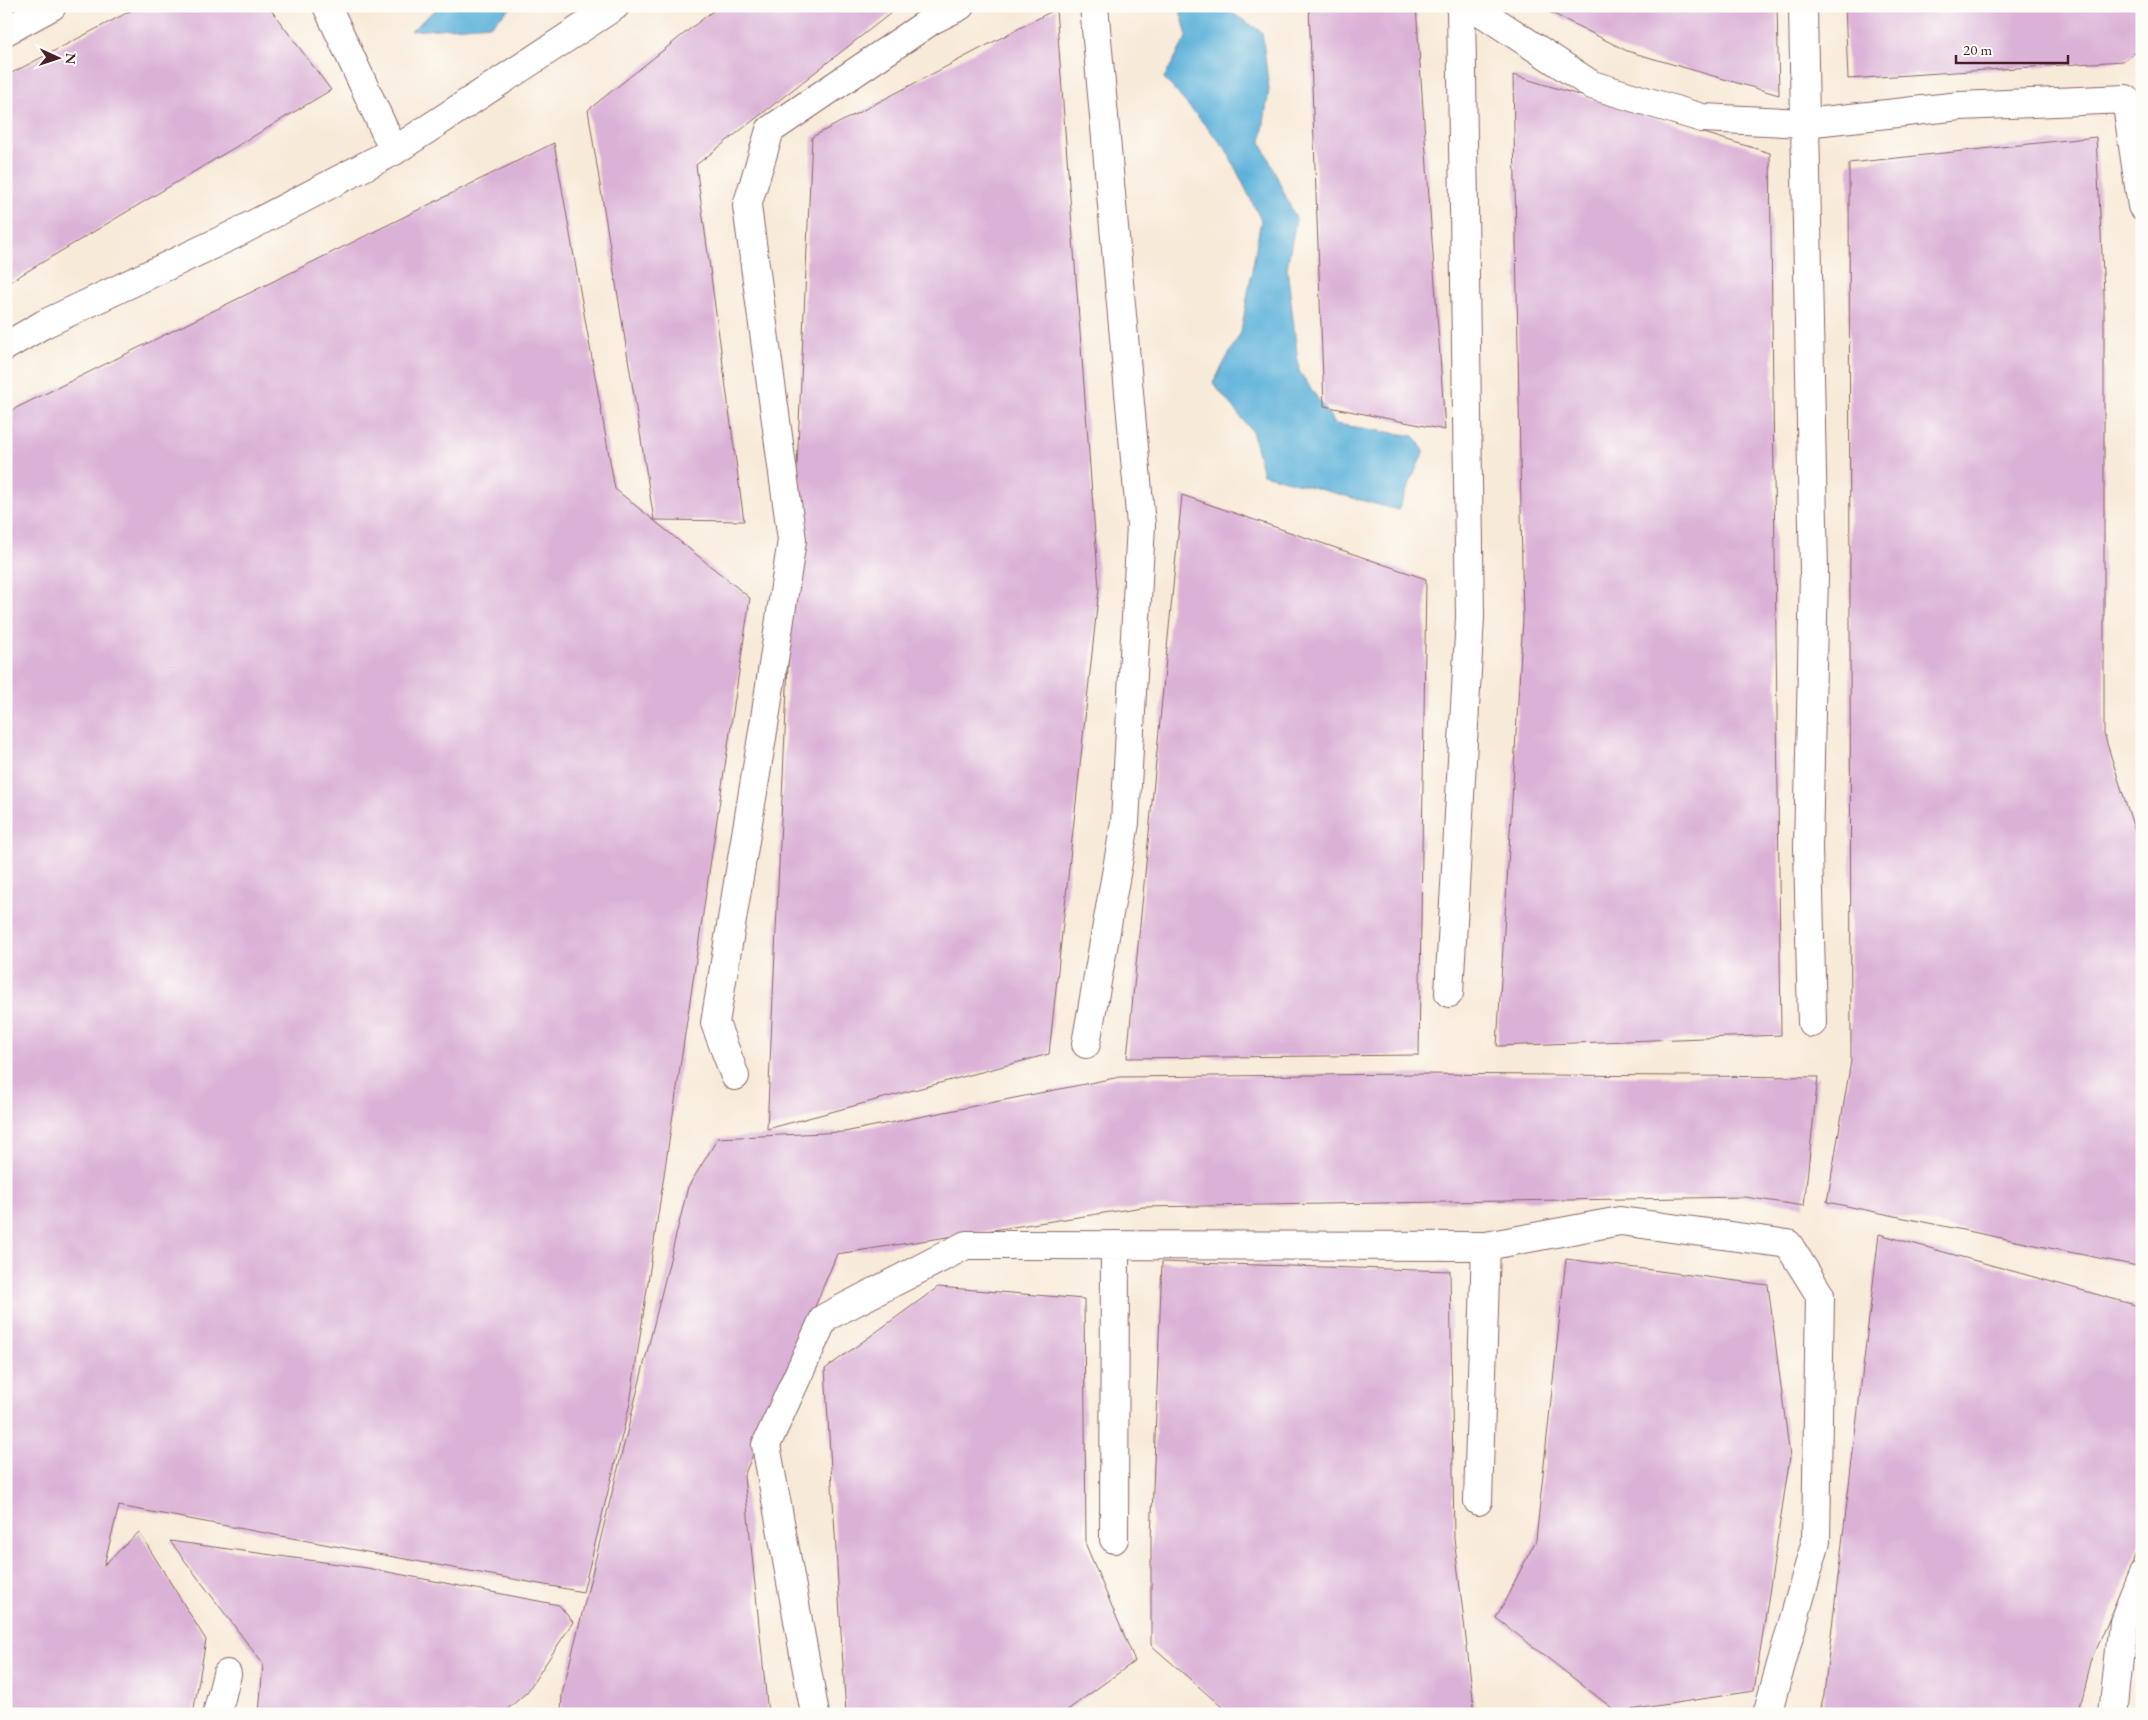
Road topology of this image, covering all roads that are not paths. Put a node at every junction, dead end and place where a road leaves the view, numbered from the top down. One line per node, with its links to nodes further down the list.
1 (52, 6): 9 (street)
2 (327, 6): 12 (street)
3 (615, 6): 12 (street)
4 (960, 6): 18 (street)
5 (1094, 6): 17 (street)
6 (1461, 6): 15 (street)
7 (1472, 6): 11 (street)
8 (1803, 6): 11 (street)
9 (6, 32)
10 (2134, 93): 11 (street); 13 (street)
11 (1805, 123): 16 (street)
12 (394, 151): 14 (street)
13 (2142, 206)
14 (6, 346)
15 (1449, 993)
16 (1812, 1023)
17 (1086, 1044)
18 (735, 1076)
19 (1115, 1245): 20 (street); 22 (street); 26 (street)
20 (1486, 1246): 21 (street); 27 (street)
21 (1478, 1501)
22 (1114, 1539)
23 (2142, 1575): 28 (street)
24 (227, 1674): 25 (street)
25 (217, 1714)
26 (815, 1714)
27 (1767, 1714)
28 (2113, 1714)

